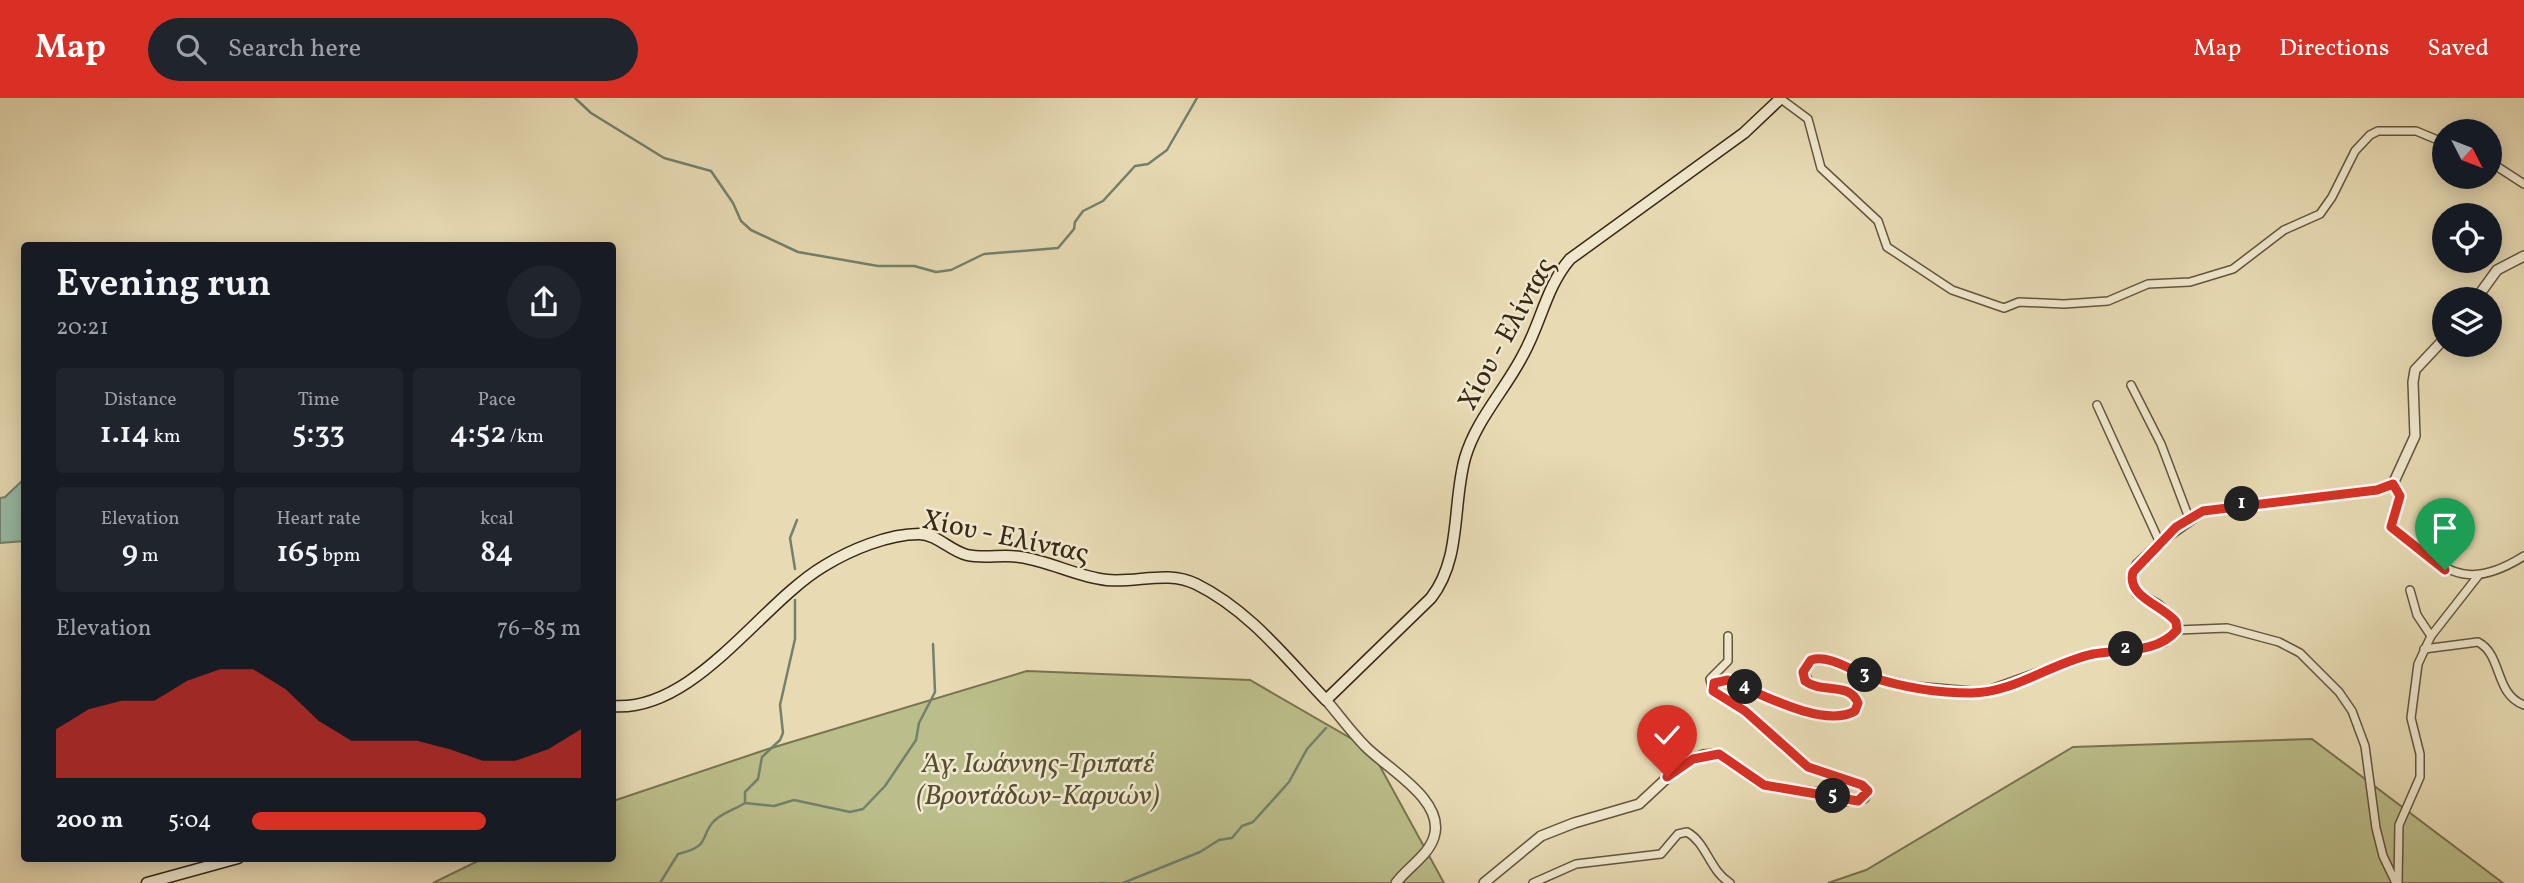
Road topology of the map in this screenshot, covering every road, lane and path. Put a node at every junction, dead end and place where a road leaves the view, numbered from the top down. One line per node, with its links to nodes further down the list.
1 (1781, 98): 2 (street); 21 (main road, Χίου - Ελίντας)
2 (2432, 138)
3 (2502, 170): 4 (street)
4 (2524, 184)
5 (2524, 256): 6 (street)
6 (2485, 287)
7 (2432, 352): 10 (street)
8 (2130, 385): 11 (street)
9 (2097, 405): 12 (street)
10 (2393, 484): 11 (street); 14 (street)
11 (2189, 518): 12 (street)
12 (2160, 543): 16 (street)
13 (2524, 556): 14 (street)
14 (2478, 576): 18 (street)
15 (2410, 590): 18 (street)
16 (2177, 630): 20 (street); 30 (street)
17 (1728, 636): 20 (street)
18 (2431, 636): 19 (street)
19 (2424, 649): 22 (street); 30 (street)
20 (1712, 688): 27 (street)
21 (1326, 700): 23 (main road, Χίου - Ελίντας); 26 (street)
22 (2524, 705)
23 (616, 706)
24 (223, 862): 25 (main road)
25 (147, 883)
26 (1396, 883)
27 (1484, 883)
28 (1533, 883): 29 (street)
29 (1730, 883)
30 (2397, 883)

